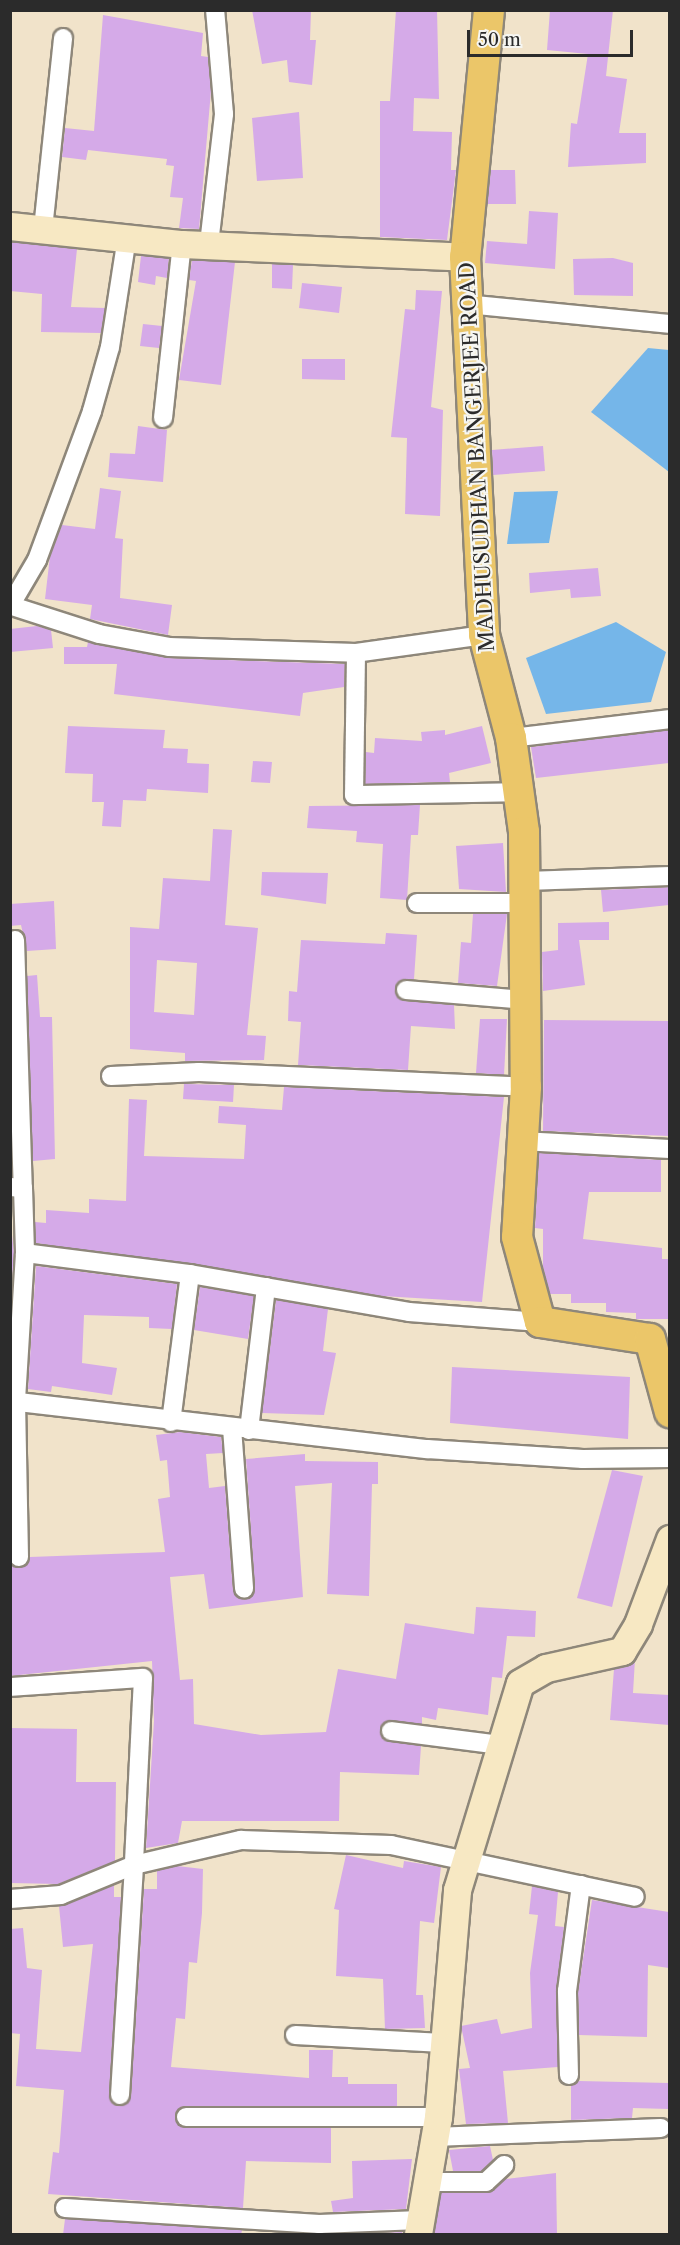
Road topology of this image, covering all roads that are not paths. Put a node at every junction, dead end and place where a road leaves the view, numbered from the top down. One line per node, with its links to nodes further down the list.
1 (214, 10): 8 (street)
2 (489, 10): 9 (main road, MADHUSUDHAN BANGERJEE ROAD)
3 (63, 38): 5 (street)
4 (10, 226): 5 (street)
5 (43, 229): 6 (street)
6 (127, 237): 7 (street); 13 (street)
7 (182, 244): 8 (street); 12 (street)
8 (209, 244): 9 (street)
9 (465, 257): 10 (main road, MADHUSUDHAN BANGERJEE ROAD)
10 (466, 304): 11 (street); 14 (main road, MADHUSUDHAN BANGERJEE ROAD)
11 (669, 324)
12 (163, 418)
13 (11, 606): 15 (street)
14 (484, 635): 15 (street); 17 (main road, MADHUSUDHAN BANGERJEE ROAD)
15 (356, 652): 18 (street)
16 (669, 719): 17 (street)
17 (511, 738): 18 (main road, MADHUSUDHAN BANGERJEE ROAD)
18 (519, 792): 20 (main road, MADHUSUDHAN BANGERJEE ROAD)
19 (669, 876): 20 (street)
20 (526, 892): 21 (street); 24 (main road, MADHUSUDHAN BANGERJEE ROAD)
21 (417, 903)
22 (15, 940): 29 (street)
23 (406, 990): 24 (street)
24 (524, 1000): 26 (main road, MADHUSUDHAN BANGERJEE ROAD)
25 (111, 1076): 26 (street)
26 (526, 1087): 27 (main road, MADHUSUDHAN BANGERJEE ROAD)
27 (521, 1140): 28 (street); 33 (main road, MADHUSUDHAN BANGERJEE ROAD)
28 (669, 1149)
29 (16, 1187): 30 (street)
30 (24, 1253): 31 (street); 35 (street)
31 (190, 1274): 32 (street); 37 (street)
32 (266, 1287): 33 (street); 38 (street)
33 (540, 1322): 34 (main road)
34 (660, 1340): 36 (main road)
35 (13, 1401): 37 (street); 41 (street)
36 (669, 1412)
37 (171, 1422): 38 (street)
38 (241, 1429): 39 (street); 42 (street)
39 (669, 1458)
40 (669, 1539): 45 (street)
41 (19, 1557)
42 (244, 1589)
43 (10, 1687): 47 (street)
44 (391, 1731): 45 (street)
45 (501, 1745): 46 (street)
46 (466, 1859): 47 (street); 48 (street); 52 (street)
47 (134, 1865): 50 (street); 54 (street)
48 (580, 1885): 49 (street); 53 (street)
49 (635, 1897)
50 (10, 1899)
51 (295, 2035): 52 (street)
52 (443, 2043): 56 (street)
53 (569, 2075)
54 (120, 2095)
55 (186, 2117): 56 (street)
56 (436, 2127): 57 (street); 59 (street)
57 (661, 2128)
58 (504, 2165): 59 (street)
59 (426, 2181): 61 (street)
60 (64, 2208): 61 (street)
61 (419, 2227)

